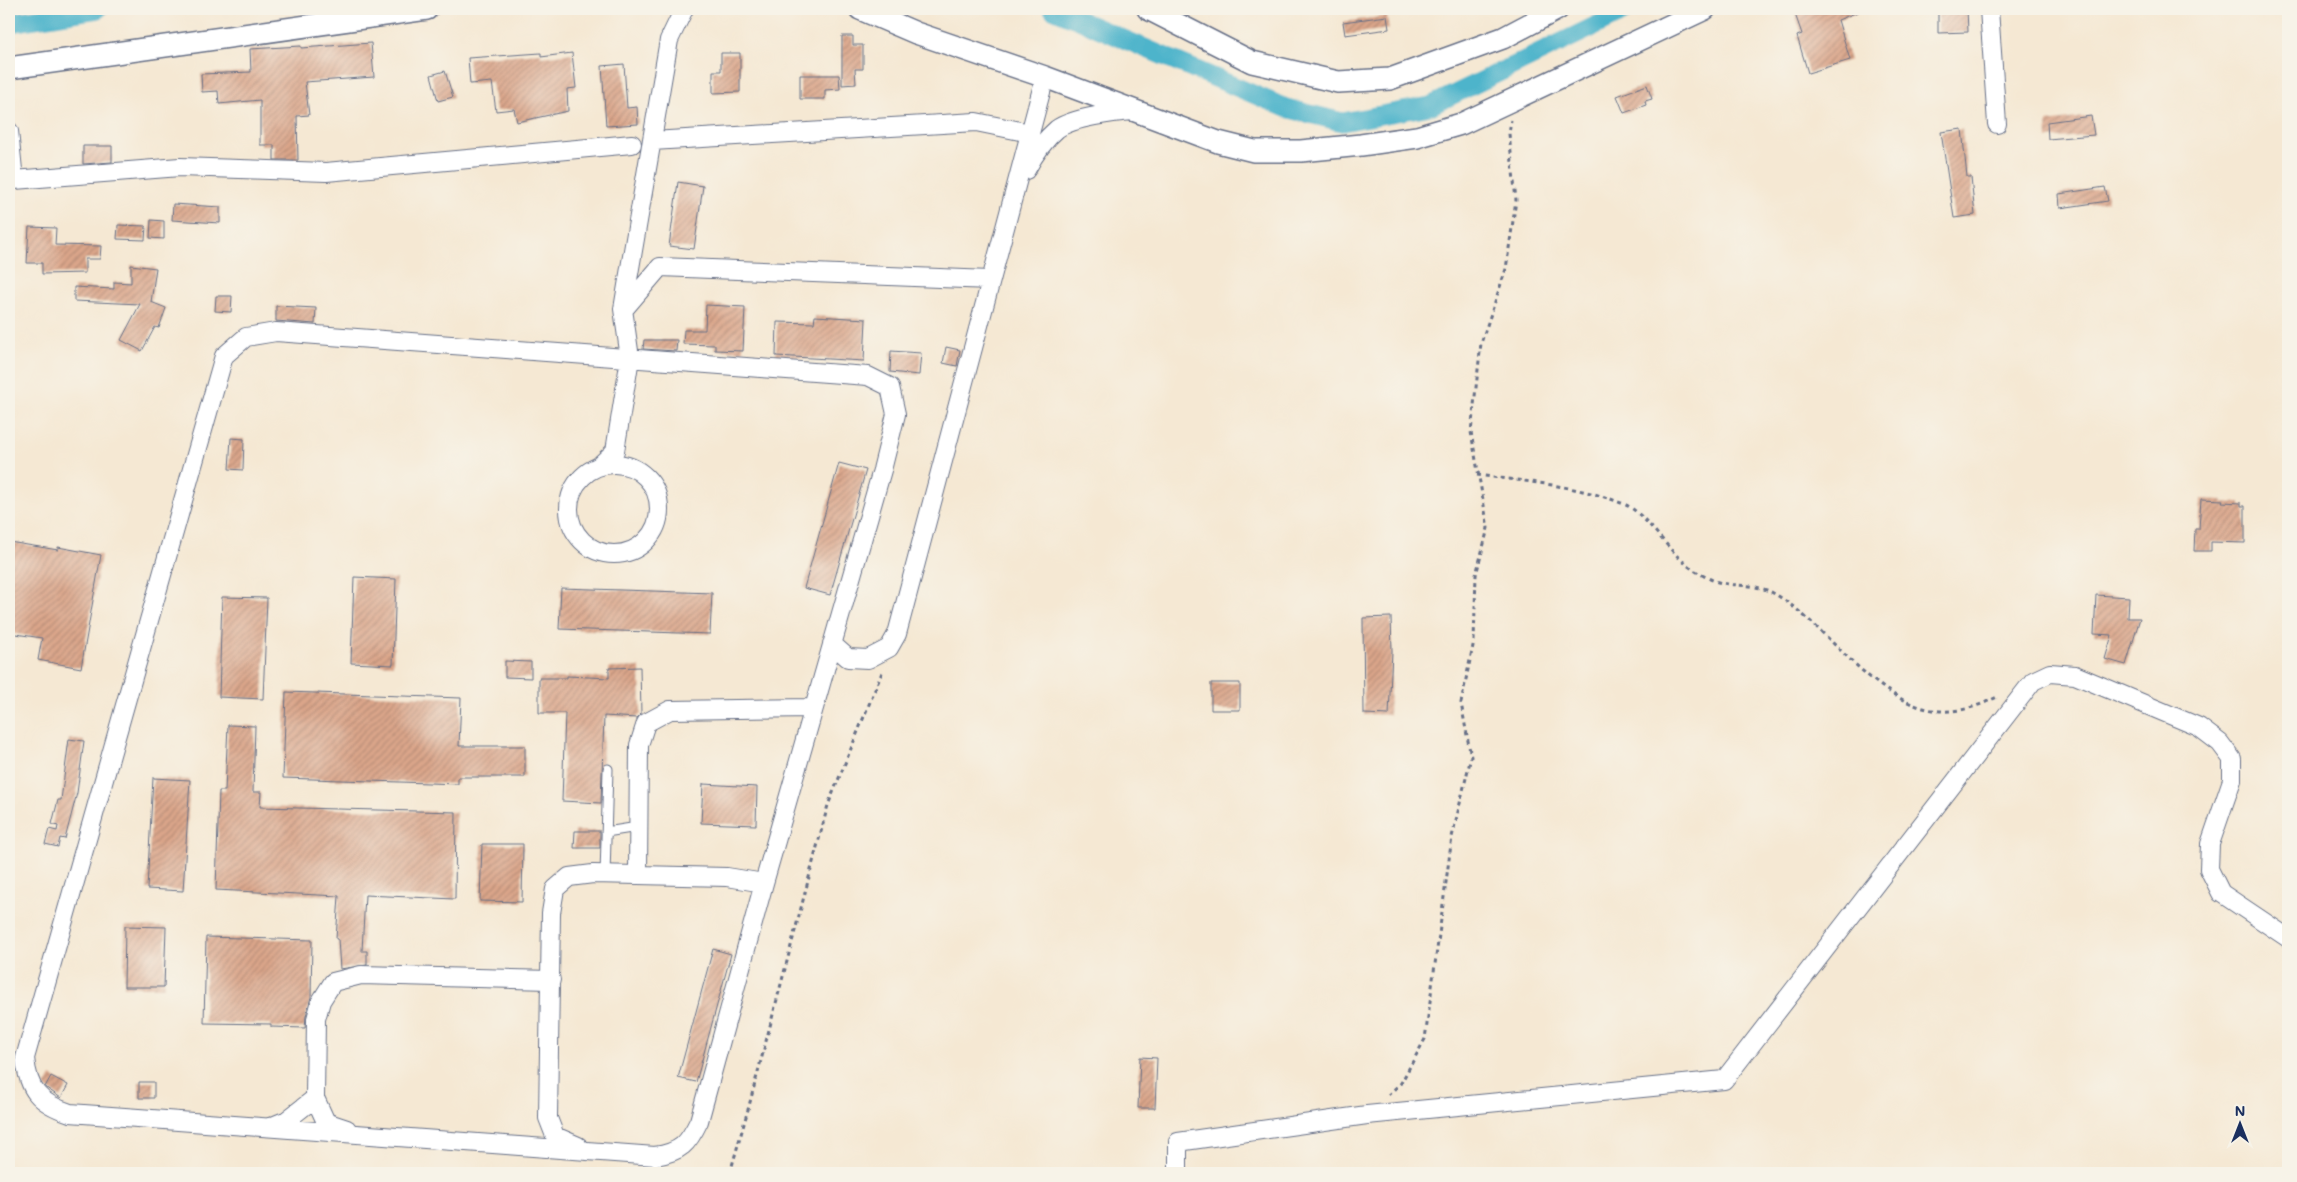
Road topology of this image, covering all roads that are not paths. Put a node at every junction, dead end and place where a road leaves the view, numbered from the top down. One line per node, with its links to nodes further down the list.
1 (427, 9): 8 (street)
2 (684, 9): 14 (street)
3 (860, 9): 9 (street)
4 (1148, 9): 5 (street)
5 (1558, 9)
6 (1705, 9): 10 (street)
7 (1989, 9): 11 (street)
8 (9, 68)
9 (1045, 77): 10 (street); 13 (street)
10 (1134, 111): 17 (street)
11 (1998, 124)
12 (9, 131): 16 (street)
13 (1030, 133): 14 (street); 17 (street)
14 (652, 141): 19 (street)
15 (632, 144): 16 (street)
16 (11, 186)
17 (1014, 195): 18 (street)
18 (990, 280): 19 (street); 24 (street)
19 (623, 309): 20 (street)
20 (630, 358): 21 (street); 24 (street); 36 (street)
21 (615, 451): 22 (street); 23 (street)
22 (599, 466): 23 (street); 23 (street)
23 (634, 468)
24 (832, 644): 25 (street)
25 (814, 708): 27 (street); 31 (street)
26 (608, 769): 28 (lane)
27 (638, 827): 28 (lane); 30 (street)
28 (606, 832): 29 (lane)
29 (605, 875): 30 (street); 33 (street)
30 (638, 875): 31 (street)
31 (764, 883): 39 (street)
32 (2288, 938): 40 (street)
33 (550, 980): 34 (street); 35 (street)
34 (315, 1098): 36 (street); 37 (street)
35 (548, 1118): 38 (street); 39 (street)
36 (267, 1128): 37 (street)
37 (364, 1135): 38 (street)
38 (523, 1146): 39 (street)
39 (591, 1152)
40 (1178, 1173)

